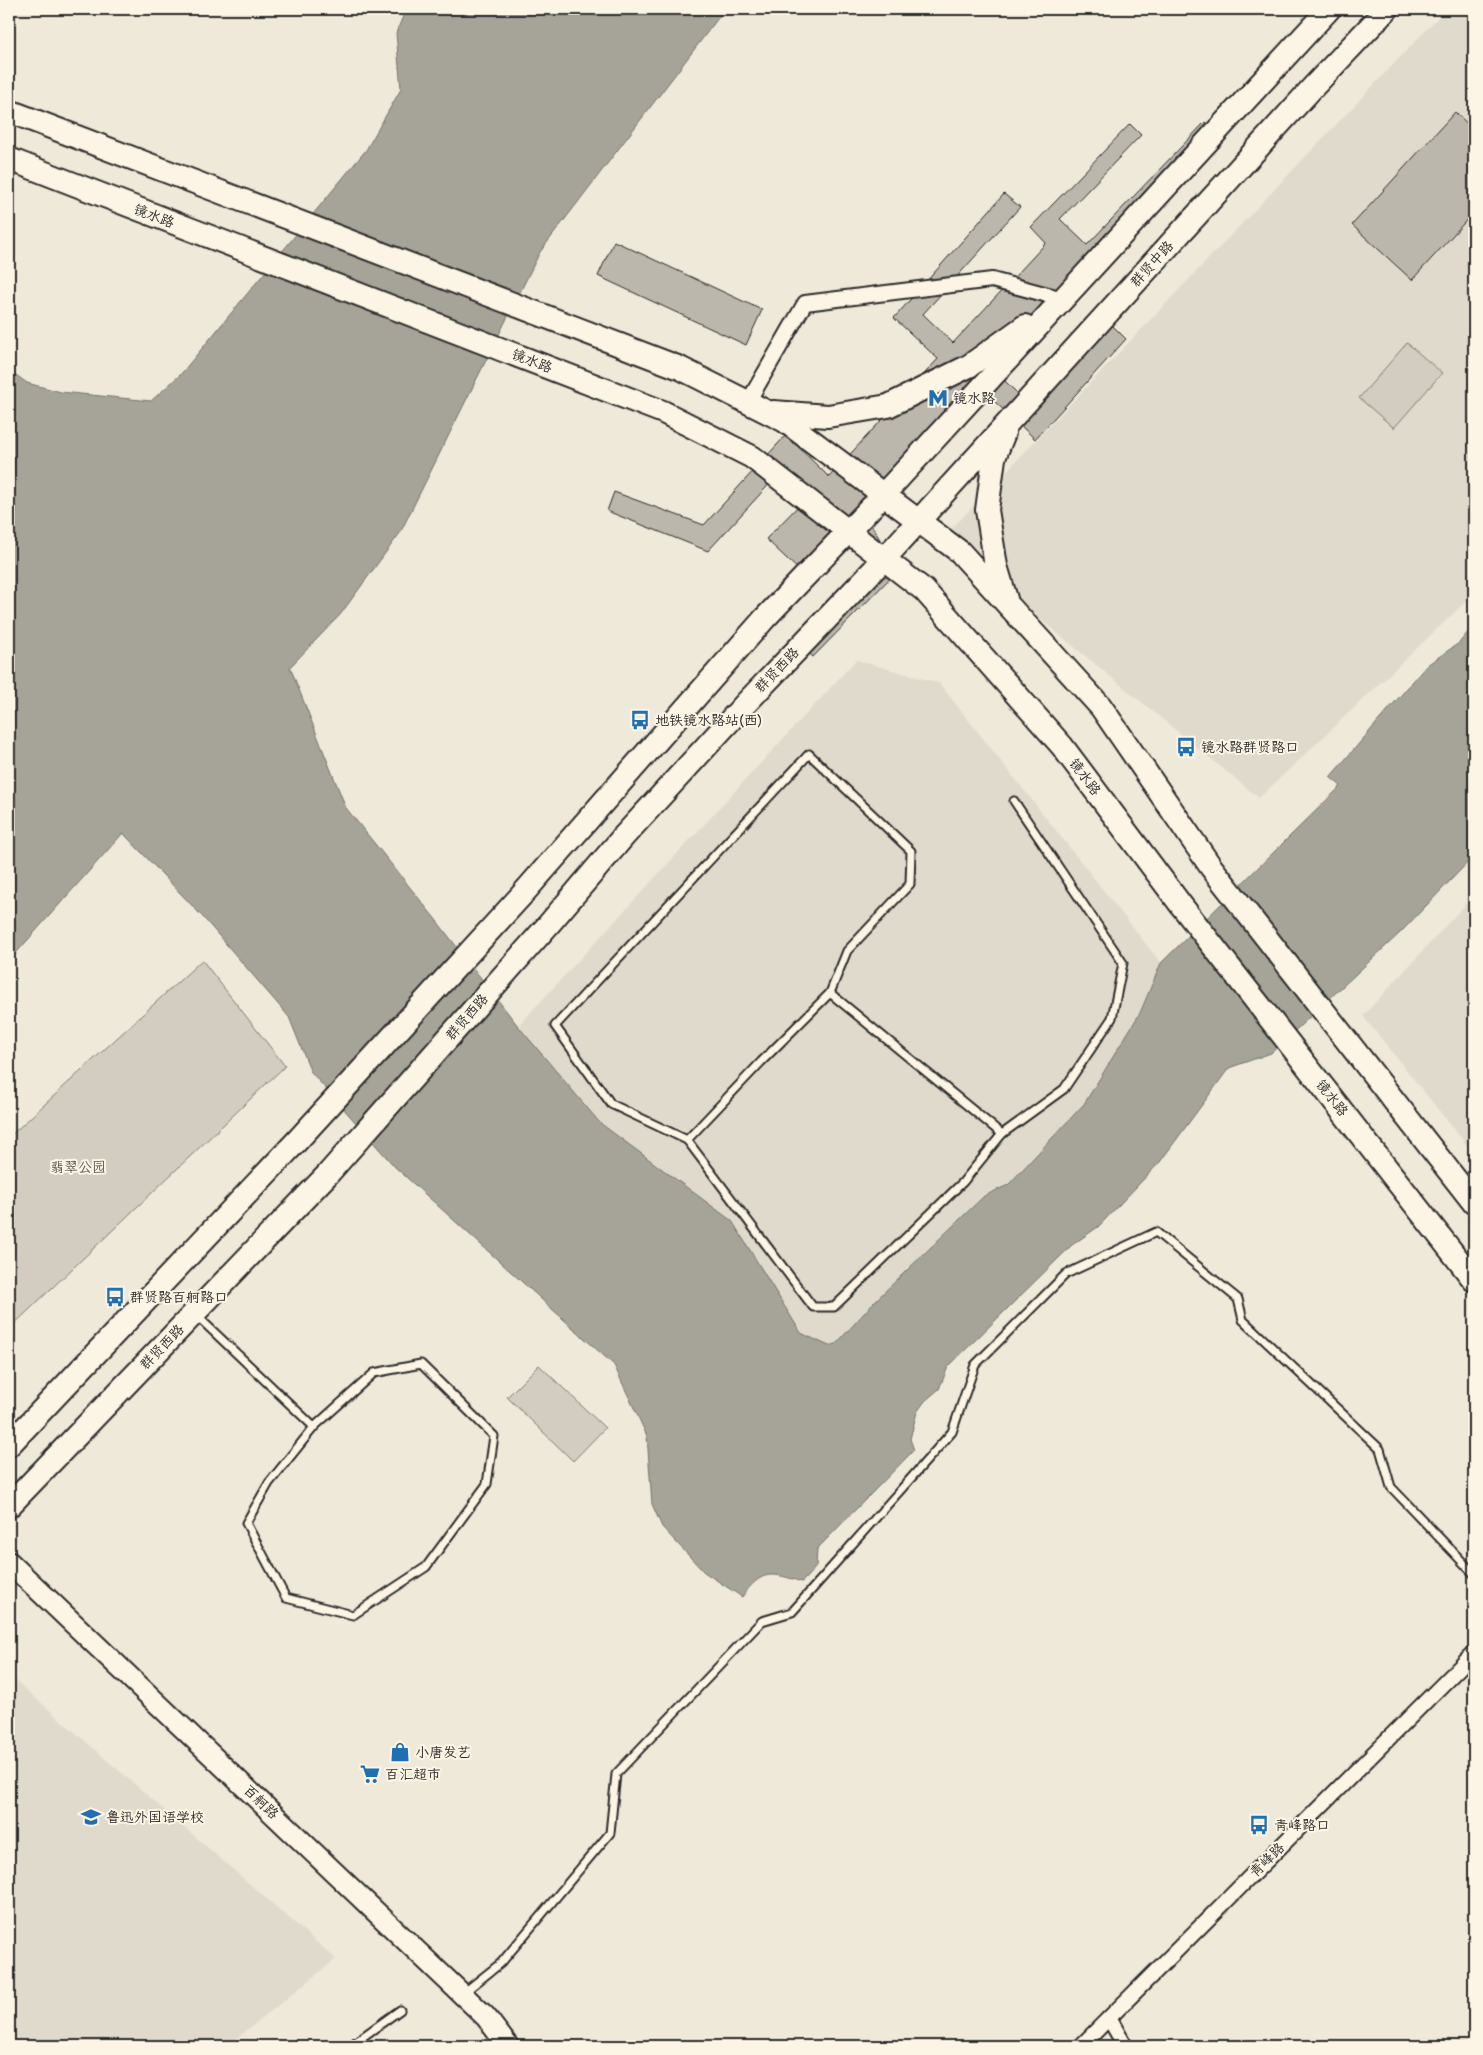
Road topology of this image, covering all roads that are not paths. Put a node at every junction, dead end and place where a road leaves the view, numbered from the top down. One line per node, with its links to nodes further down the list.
1 (1329, 9): 5 (main road)
2 (1387, 9): 7 (main road, 群贤中路)
3 (9, 111): 6 (main road)
4 (9, 159): 10 (main road, 镜水路)
5 (1063, 299): 6 (main road); 6 (street); 8 (main road)
6 (757, 407): 8 (main road)
7 (1008, 422): 9 (main road, 群贤中路); 12 (main road)
8 (884, 494): 9 (main road); 10 (main road)
9 (918, 521): 11 (main road, 群贤西路); 12 (main road)
10 (849, 531): 11 (main road, 镜水路); 21 (main road)
11 (884, 559): 18 (main road, 镜水路); 19 (main road, 群贤西路)
12 (1008, 605): 17 (main road)
13 (1014, 802): 15 (lane)
14 (830, 993): 15 (lane); 16 (lane); 16 (lane)
15 (1002, 1134): 16 (lane)
16 (687, 1140)
17 (1474, 1203)
18 (1474, 1280)
19 (194, 1313): 20 (lane); 22 (main road, 群贤西路)
20 (314, 1427): 20 (lane)
21 (9, 1445)
22 (9, 1506)
23 (9, 1562): 26 (street, 百舸路)
24 (1474, 1574): 26 (lane)
25 (1474, 1653): 28 (street, 青峰路)
26 (462, 1994): 30 (street, 百舸路)
27 (400, 2010): 29 (lane)
28 (1109, 2018): 31 (street, 青峰路); 32 (street)
29 (350, 2046)
30 (508, 2046)
31 (1081, 2046)
32 (1124, 2046)

